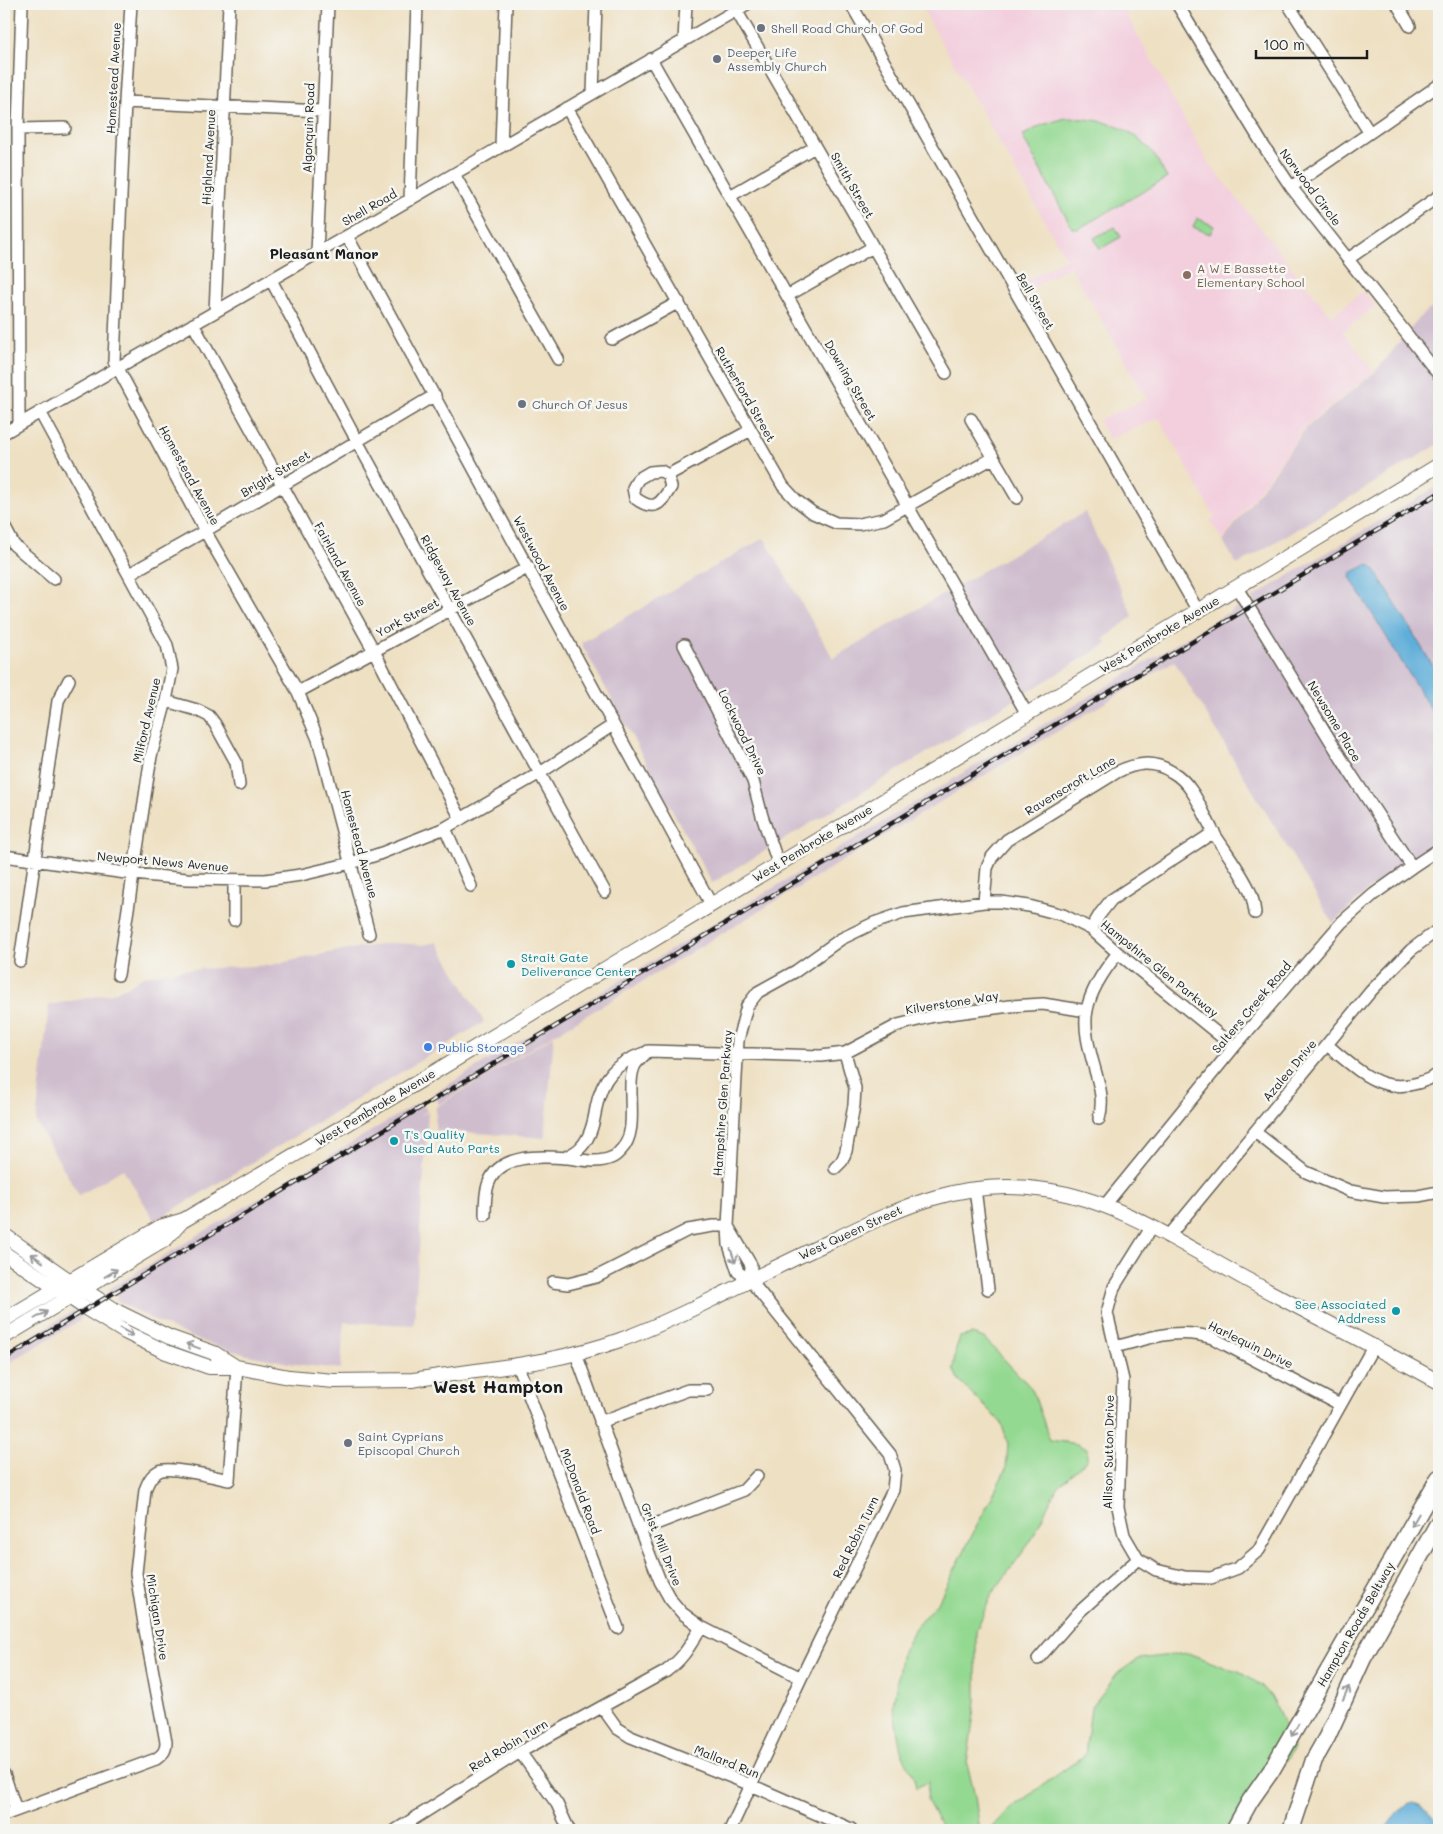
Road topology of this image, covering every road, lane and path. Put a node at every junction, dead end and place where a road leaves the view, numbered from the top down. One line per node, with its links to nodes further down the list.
1 (22, 4): 25 (street)
2 (131, 4): 20 (street, Homestead Avenue)
3 (228, 4): 21 (street, Highland Avenue)
4 (328, 4): 23 (street, Algonquin Road)
5 (418, 4): 33 (street)
6 (506, 4): 27 (street)
7 (596, 4): 19 (street)
8 (686, 4): 16 (street)
9 (747, 4): 14 (street, Shell Road)
10 (851, 4): 69 (street, Bell Street)
11 (1177, 4): 30 (street, Norwood Circle)
12 (1288, 4): 26 (street)
13 (1397, 4): 15 (street)
14 (736, 10): 16 (street, Shell Road); 28 (street, Smith Street)
15 (1410, 26)
16 (684, 40): 17 (street, Shell Road)
17 (651, 59): 19 (street, Shell Road); 31 (street, Downing Street)
18 (1439, 85): 26 (street)
19 (593, 93): 22 (street, Shell Road)
20 (125, 102): 21 (street); 45 (street, Homestead Avenue)
21 (224, 106): 23 (street); 41 (street, Highland Avenue)
22 (568, 108): 27 (street, Shell Road); 40 (street, Rutherford Street)
23 (322, 111): 36 (street, Algonquin Road)
24 (65, 128): 25 (street)
25 (18, 129): 51 (street)
26 (1369, 132): 30 (street)
27 (501, 147): 29 (street, Shell Road)
28 (816, 147): 31 (street); 35 (street, Smith Street)
29 (454, 174): 33 (street, Shell Road); 44 (street)
30 (1292, 187): 37 (street, Norwood Circle)
31 (730, 196): 39 (street, Downing Street)
32 (1439, 196): 37 (street)
33 (410, 200): 34 (street, Shell Road)
34 (347, 236): 36 (street, Shell Road); 48 (street, Westwood Avenue)
35 (873, 246): 39 (street); 46 (street, Smith Street)
36 (317, 254): 38 (street, Shell Road)
37 (1348, 259): 47 (street, Norwood Circle)
38 (271, 280): 41 (street, Shell Road); 54 (street, Ridgeway Avenue)
39 (787, 296): 60 (street, Downing Street)
40 (678, 302): 43 (street); 52 (street, Rutherford Street)
41 (215, 312): 42 (street, Shell Road)
42 (193, 324): 45 (street, Shell Road); 58 (street, Fairland Avenue)
43 (612, 339)
44 (558, 358)
45 (116, 368): 49 (street, Shell Road); 62 (street, Homestead Avenue)
46 (946, 373)
47 (1439, 375)
48 (435, 395): 54 (street, Bright Street); 64 (street, Westwood Avenue)
49 (40, 412): 51 (street, Shell Road); 65 (street, Milford Avenue)
50 (971, 419): 55 (street)
51 (19, 424): 53 (street, Shell Road)
52 (751, 430): 57 (street); 60 (street, Rutherford Street)
53 (4, 433)
54 (357, 440): 58 (street, Bright Street); 68 (street, Ridgeway Avenue)
55 (993, 458): 59 (street); 60 (street, Rutherford Street)
56 (1439, 465): 67 (main road, West Pembroke Avenue)
57 (668, 475)
58 (281, 485): 62 (street, Bright Street); 71 (street, Fairland Avenue)
59 (1017, 498)
60 (908, 507): 75 (street, Downing Street)
61 (4, 526): 63 (street)
62 (206, 531): 65 (street, Bright Street); 73 (street, Homestead Avenue)
63 (9, 545): 66 (street)
64 (529, 567): 68 (street, York Street); 76 (street, Westwood Avenue)
65 (129, 574): 74 (street, Milford Avenue)
66 (54, 579)
67 (1237, 588): 69 (main road, West Pembroke Avenue); 87 (street, Newsome Place)
68 (450, 610): 71 (street, York Street); 77 (street, Ridgeway Avenue)
69 (1198, 611): 75 (main road, West Pembroke Avenue)
70 (684, 645): 86 (street, Lockwood Drive)
71 (374, 651): 73 (street, York Street); 79 (street, Fairland Avenue)
72 (69, 680): 84 (street)
73 (298, 692): 85 (street, Homestead Avenue)
74 (166, 700): 78 (street); 88 (street, Milford Avenue)
75 (1027, 714): 86 (main road, West Pembroke Avenue)
76 (613, 725): 77 (street, Newport News Avenue); 93 (street, Westwood Avenue)
77 (540, 773): 79 (street, Newport News Avenue); 91 (street, Ridgeway Avenue)
78 (239, 785)
79 (461, 819): 80 (street, Newport News Avenue)
80 (445, 828): 85 (street, Newport News Avenue); 90 (street)
81 (1214, 832): 92 (street, Ravenscroft Lane); 94 (street, Ravenscroft Lane); 96 (street)
82 (1439, 850): 87 (street, Salters Creek Road)
83 (4, 856): 84 (street, Newport News Avenue)
84 (35, 860): 88 (street, Newport News Avenue); 100 (street)
85 (351, 863): 89 (street, Newport News Avenue); 98 (street, Homestead Avenue)
86 (778, 864): 93 (main road, West Pembroke Avenue)
87 (1412, 866): 104 (street, Salters Creek Road)
88 (133, 874): 89 (street, Newport News Avenue); 101 (street, Milford Avenue)
89 (234, 880): 95 (street)
90 (471, 886)
91 (605, 892)
92 (984, 902): 96 (street, Hampshire Glen Parkway); 107 (street, Hampshire Glen Parkway)
93 (711, 904): 117 (main road, West Pembroke Avenue)
94 (1255, 913)
95 (234, 920)
96 (1091, 929): 99 (street, Hampshire Glen Parkway)
97 (1439, 929): 103 (street, Azalea Drive)
98 (369, 934)
99 (1118, 953): 102 (street); 104 (street, Hampshire Glen Parkway)
100 (20, 961)
101 (118, 975)
102 (1086, 1011): 106 (street, Kilverstone Way); 109 (street)
103 (1327, 1045): 108 (street); 110 (street, Azalea Drive)
104 (1234, 1047): 115 (street, Salters Creek Road)
105 (648, 1051): 107 (street, Kilverstone Way); 111 (street, Kilverstone Way); 111 (street)
106 (846, 1053): 107 (street, Kilverstone Way); 112 (street)
107 (737, 1054): 118 (street, Hampshire Glen Parkway)
108 (1439, 1074)
109 (1099, 1119)
110 (1255, 1132): 114 (street); 121 (street, Azalea Drive)
111 (564, 1158): 116 (street)
112 (834, 1168)
113 (975, 1189): 115 (main road, West Queen Street); 123 (main road, West Queen Street); 127 (street)
114 (1439, 1192)
115 (1105, 1205): 119 (main road, West Queen Street)
116 (485, 1215)
117 (184, 1220): 124 (main road, West Pembroke Avenue); 128 (main road, West Pembroke Avenue, one-way to 117)
118 (728, 1226): 123 (street); 125 (street)
119 (1151, 1228): 121 (main road, West Queen Street); 132 (street, Allison Sutton Drive)
120 (4, 1234): 124 (main road, West Queen Street, one-way to 120)
121 (1168, 1236): 133 (main road, West Queen Street)
122 (4, 1253): 126 (main road, West Queen Street)
123 (750, 1280): 134 (main road, West Queen Street); 149 (street, Red Robin Turn)
124 (70, 1281): 126 (main road, West Pembroke Avenue); 128 (main road, West Queen Street)
125 (553, 1282)
126 (57, 1289): 129 (main road, West Queen Street); 130 (main road, West Pembroke Avenue)
127 (988, 1289)
128 (83, 1290): 129 (main road, West Pembroke Avenue); 136 (main road, West Queen Street, one-way to 128)
129 (70, 1298): 131 (main road, West Pembroke Avenue, one-way to 129); 136 (main road, West Queen Street, one-way to 136)
130 (4, 1320)
131 (4, 1337)
132 (1115, 1347): 139 (street, Harlequin Drive); 145 (street, Allison Sutton Drive)
133 (1373, 1347): 137 (main road, West Queen Street); 139 (street)
134 (576, 1354): 135 (main road, West Queen Street); 140 (street, Grist Mill Drive)
135 (517, 1364): 136 (main road, West Queen Street); 147 (street, McDonald Road)
136 (237, 1367): 156 (street, Michigan Drive)
137 (1439, 1382)
138 (707, 1390): 140 (street)
139 (1340, 1405): 145 (street)
140 (600, 1422): 144 (street, Grist Mill Drive)
141 (757, 1476): 144 (street)
142 (1439, 1478): 153 (highway, Hampton Roads Beltway, one-way to 153)
143 (1439, 1522): 151 (highway, Hampton Roads Beltway, one-way to 143)
144 (640, 1530): 146 (street, Grist Mill Drive)
145 (1138, 1559): 148 (street)
146 (701, 1627): 149 (street, Grist Mill Drive); 150 (street, Red Robin Turn)
147 (618, 1628)
148 (1038, 1659)
149 (801, 1678): 155 (street, Red Robin Turn)
150 (602, 1707): 152 (street, Red Robin Turn); 155 (street, Mallard Run)
151 (1327, 1738): 164 (highway); 165 (highway)
152 (520, 1752): 159 (street, Red Robin Turn); 160 (street)
153 (1271, 1771): 162 (highway); 163 (highway)
154 (4, 1774): 156 (street)
155 (751, 1785): 158 (street, Mallard Run); 161 (street, Red Robin Turn)
156 (16, 1810): 157 (street, Michigan Drive)
157 (4, 1814)
158 (851, 1829)
159 (396, 1830)
160 (569, 1830)
161 (730, 1830)
162 (1234, 1830)
163 (1244, 1830)
164 (1291, 1830)
165 (1303, 1830)

